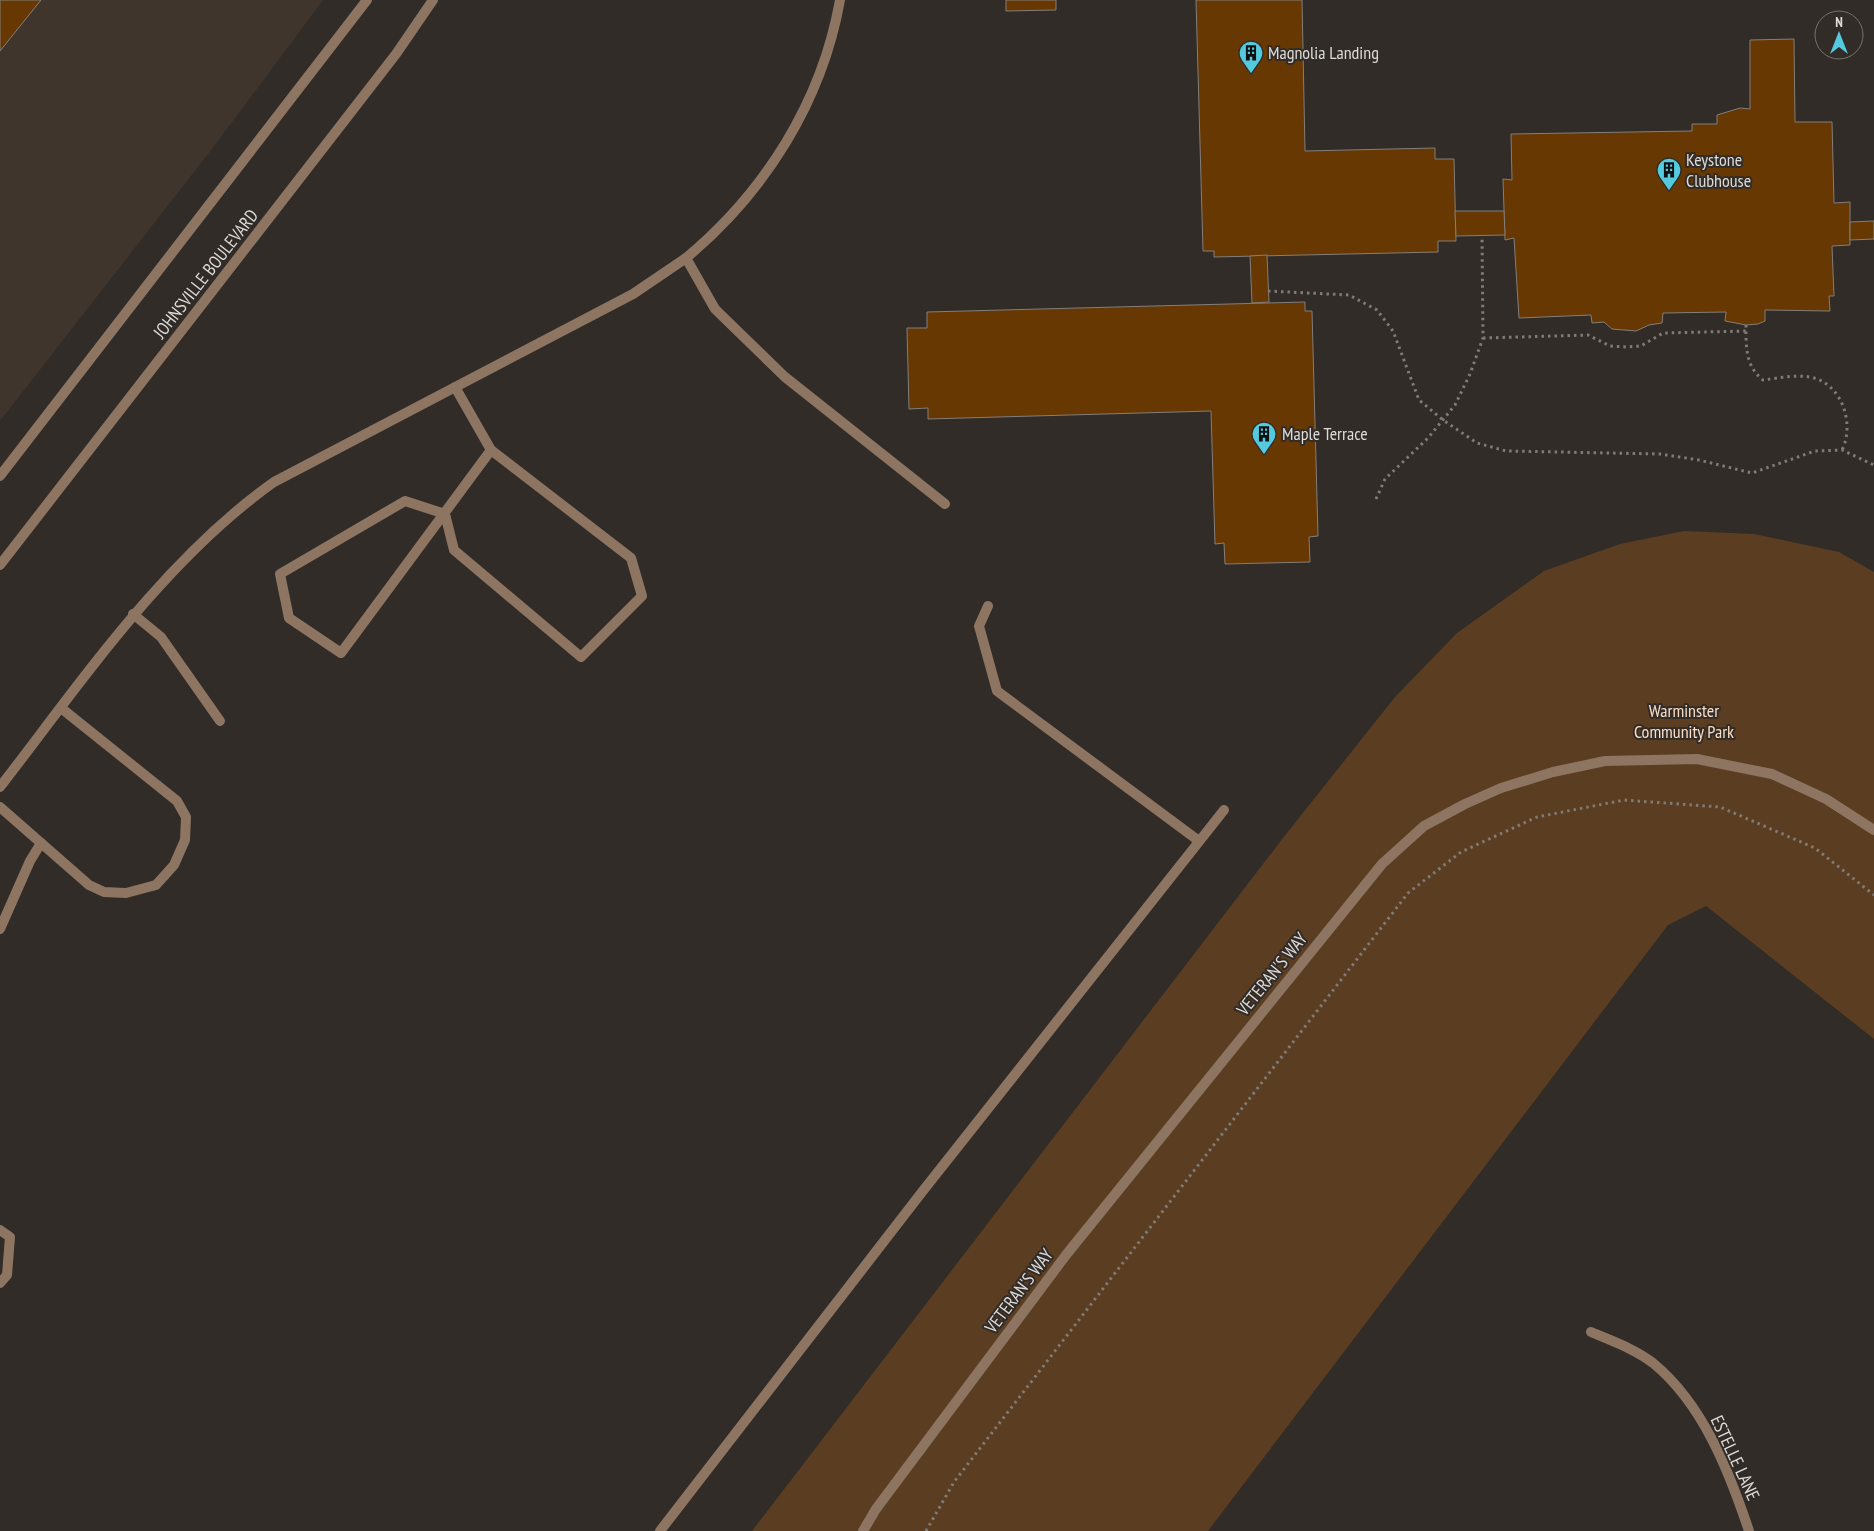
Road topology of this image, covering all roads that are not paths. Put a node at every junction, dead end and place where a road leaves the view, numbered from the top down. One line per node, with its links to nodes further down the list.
1 (367, 0): 7 (street)
2 (433, 0): 10 (street, JOHNSVILLE BOULEVARD)
3 (840, 0): 4 (street)
4 (686, 258): 5 (street); 8 (street)
5 (455, 387): 6 (street); 12 (street)
6 (490, 450): 9 (street); 9 (street)
7 (0, 476)
8 (945, 504)
9 (445, 514): 9 (street)
10 (0, 565)
11 (988, 606): 19 (street)
12 (133, 614): 13 (street); 14 (street)
13 (61, 708): 15 (street); 20 (street)
14 (220, 721)
15 (0, 787)
16 (0, 806): 20 (street)
17 (1224, 810): 19 (street)
18 (1874, 830): 26 (street, VETERAN'S WAY)
19 (1200, 841): 25 (street)
20 (41, 843): 21 (street)
21 (0, 929)
22 (0, 1230): 23 (street)
23 (0, 1283)
24 (1591, 1332): 27 (street, ESTELLE LANE)
25 (660, 1531)
26 (863, 1531)
27 (1749, 1531)

